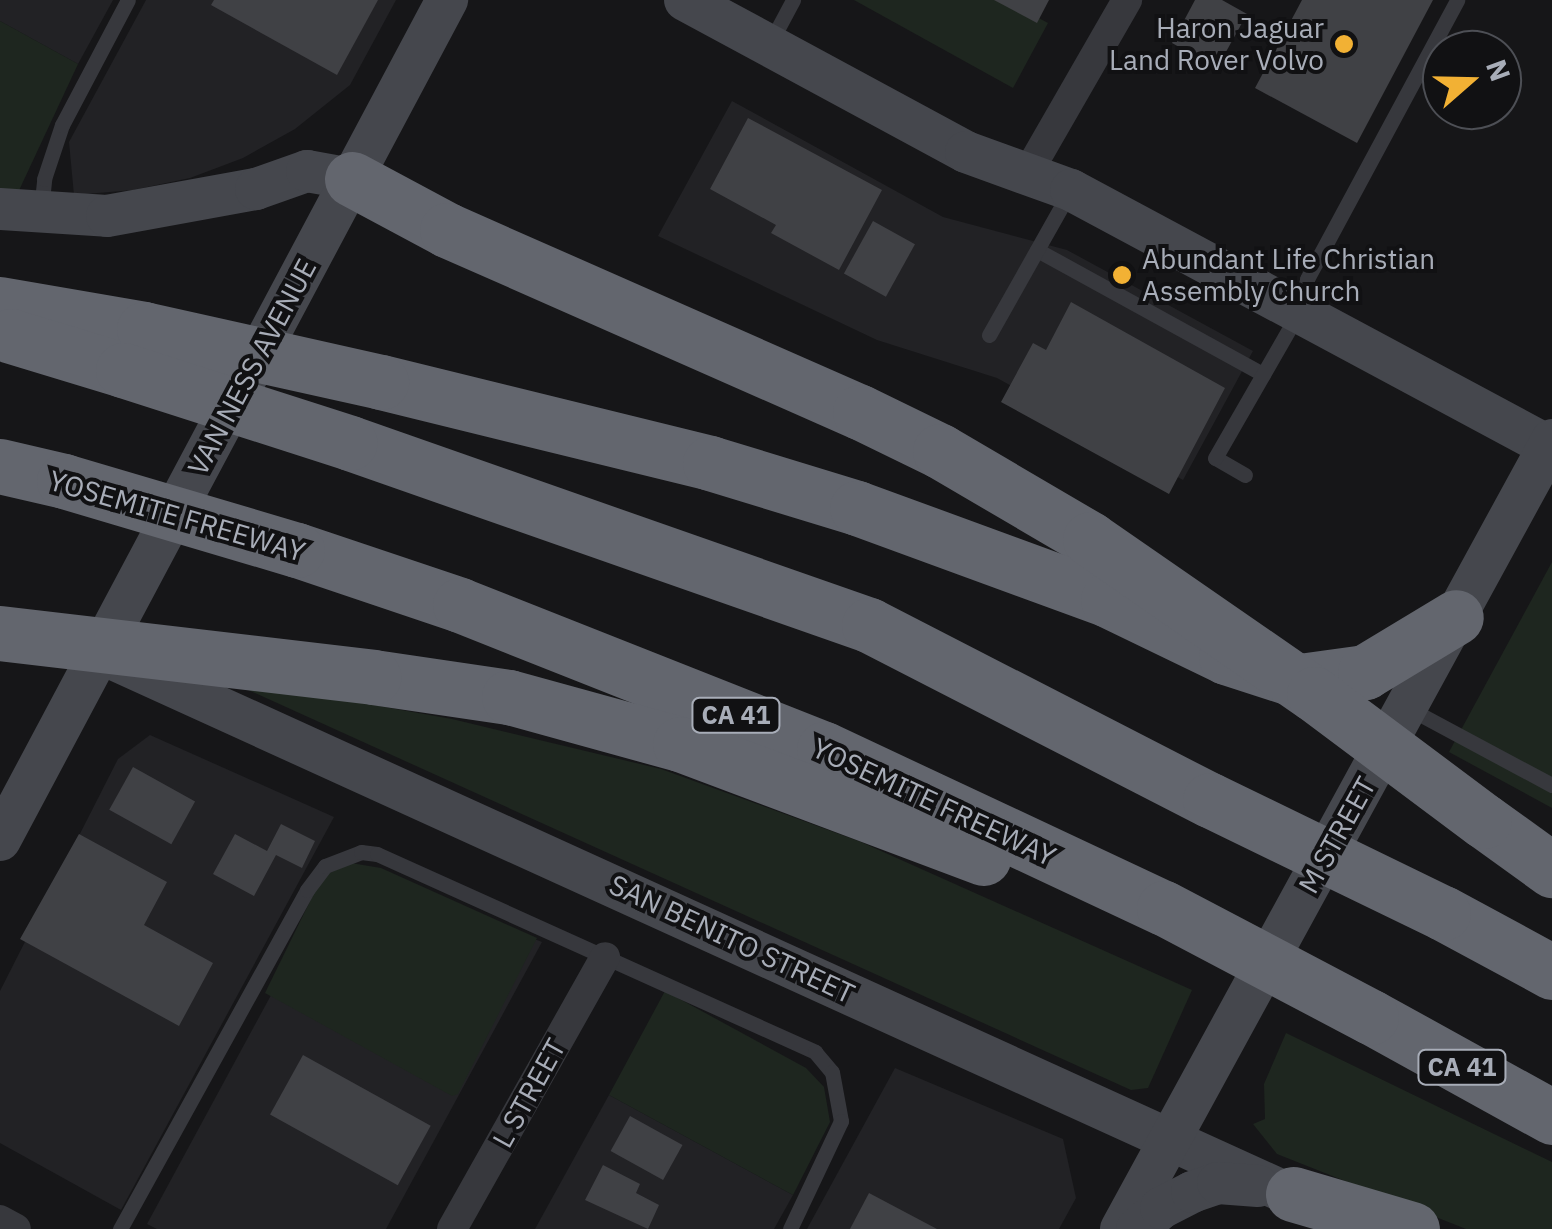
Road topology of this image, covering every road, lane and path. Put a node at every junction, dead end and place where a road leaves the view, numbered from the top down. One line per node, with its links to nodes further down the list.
1 (128, 0): 11 (lane)
2 (447, 0): 9 (street, VAN NESS AVENUE)
3 (685, 0): 7 (street)
4 (794, 0): 7 (lane)
5 (1127, 0): 8 (street)
6 (1457, 0): 14 (lane)
7 (768, 46): 8 (street)
8 (1027, 174): 10 (street)
9 (352, 179): 11 (street); 25 (street, VAN NESS AVENUE); 29 (highway, bridge)
10 (1071, 190): 12 (lane); 14 (street)
11 (20, 212)
12 (1037, 250): 16 (lane); 18 (lane)
13 (0, 304): 17 (highway)
14 (1299, 312): 18 (lane); 19 (street)
15 (0, 333): 17 (highway)
16 (989, 335)
17 (134, 350): 23 (highway, bridge); 32 (highway, bridge)
18 (1264, 374): 21 (lane)
19 (1551, 445): 23 (street, M STREET)
20 (0, 466): 30 (highway, YOSEMITE FREEWAY / CA 41, bridge)
21 (1245, 476)
22 (0, 615): 25 (highway)
23 (1456, 617): 26 (street, M STREET)
24 (0, 633): 30 (highway, bridge)
25 (101, 654): 28 (street, VAN NESS AVENUE); 34 (street, SAN BENITO STREET)
26 (1406, 707): 27 (lane); 34 (street, M STREET)
27 (1552, 785)
28 (0, 840)
29 (1552, 870)
30 (1164, 908): 33 (highway, YOSEMITE FREEWAY / CA 41, bridge)
31 (605, 956): 38 (lane); 39 (street, L STREET); 40 (lane)
32 (1552, 972)
33 (1552, 1117)
34 (1169, 1142): 35 (street, SAN BENITO STREET); 41 (street, M STREET)
35 (1293, 1194): 42 (street); 43 (street, SAN BENITO STREET); 44 (highway)
36 (0, 1220): 37 (street)
37 (16, 1229)
38 (120, 1229)
39 (452, 1229)
40 (790, 1229)
41 (1121, 1229)
42 (1137, 1229)
43 (1360, 1229)
44 (1412, 1229)

